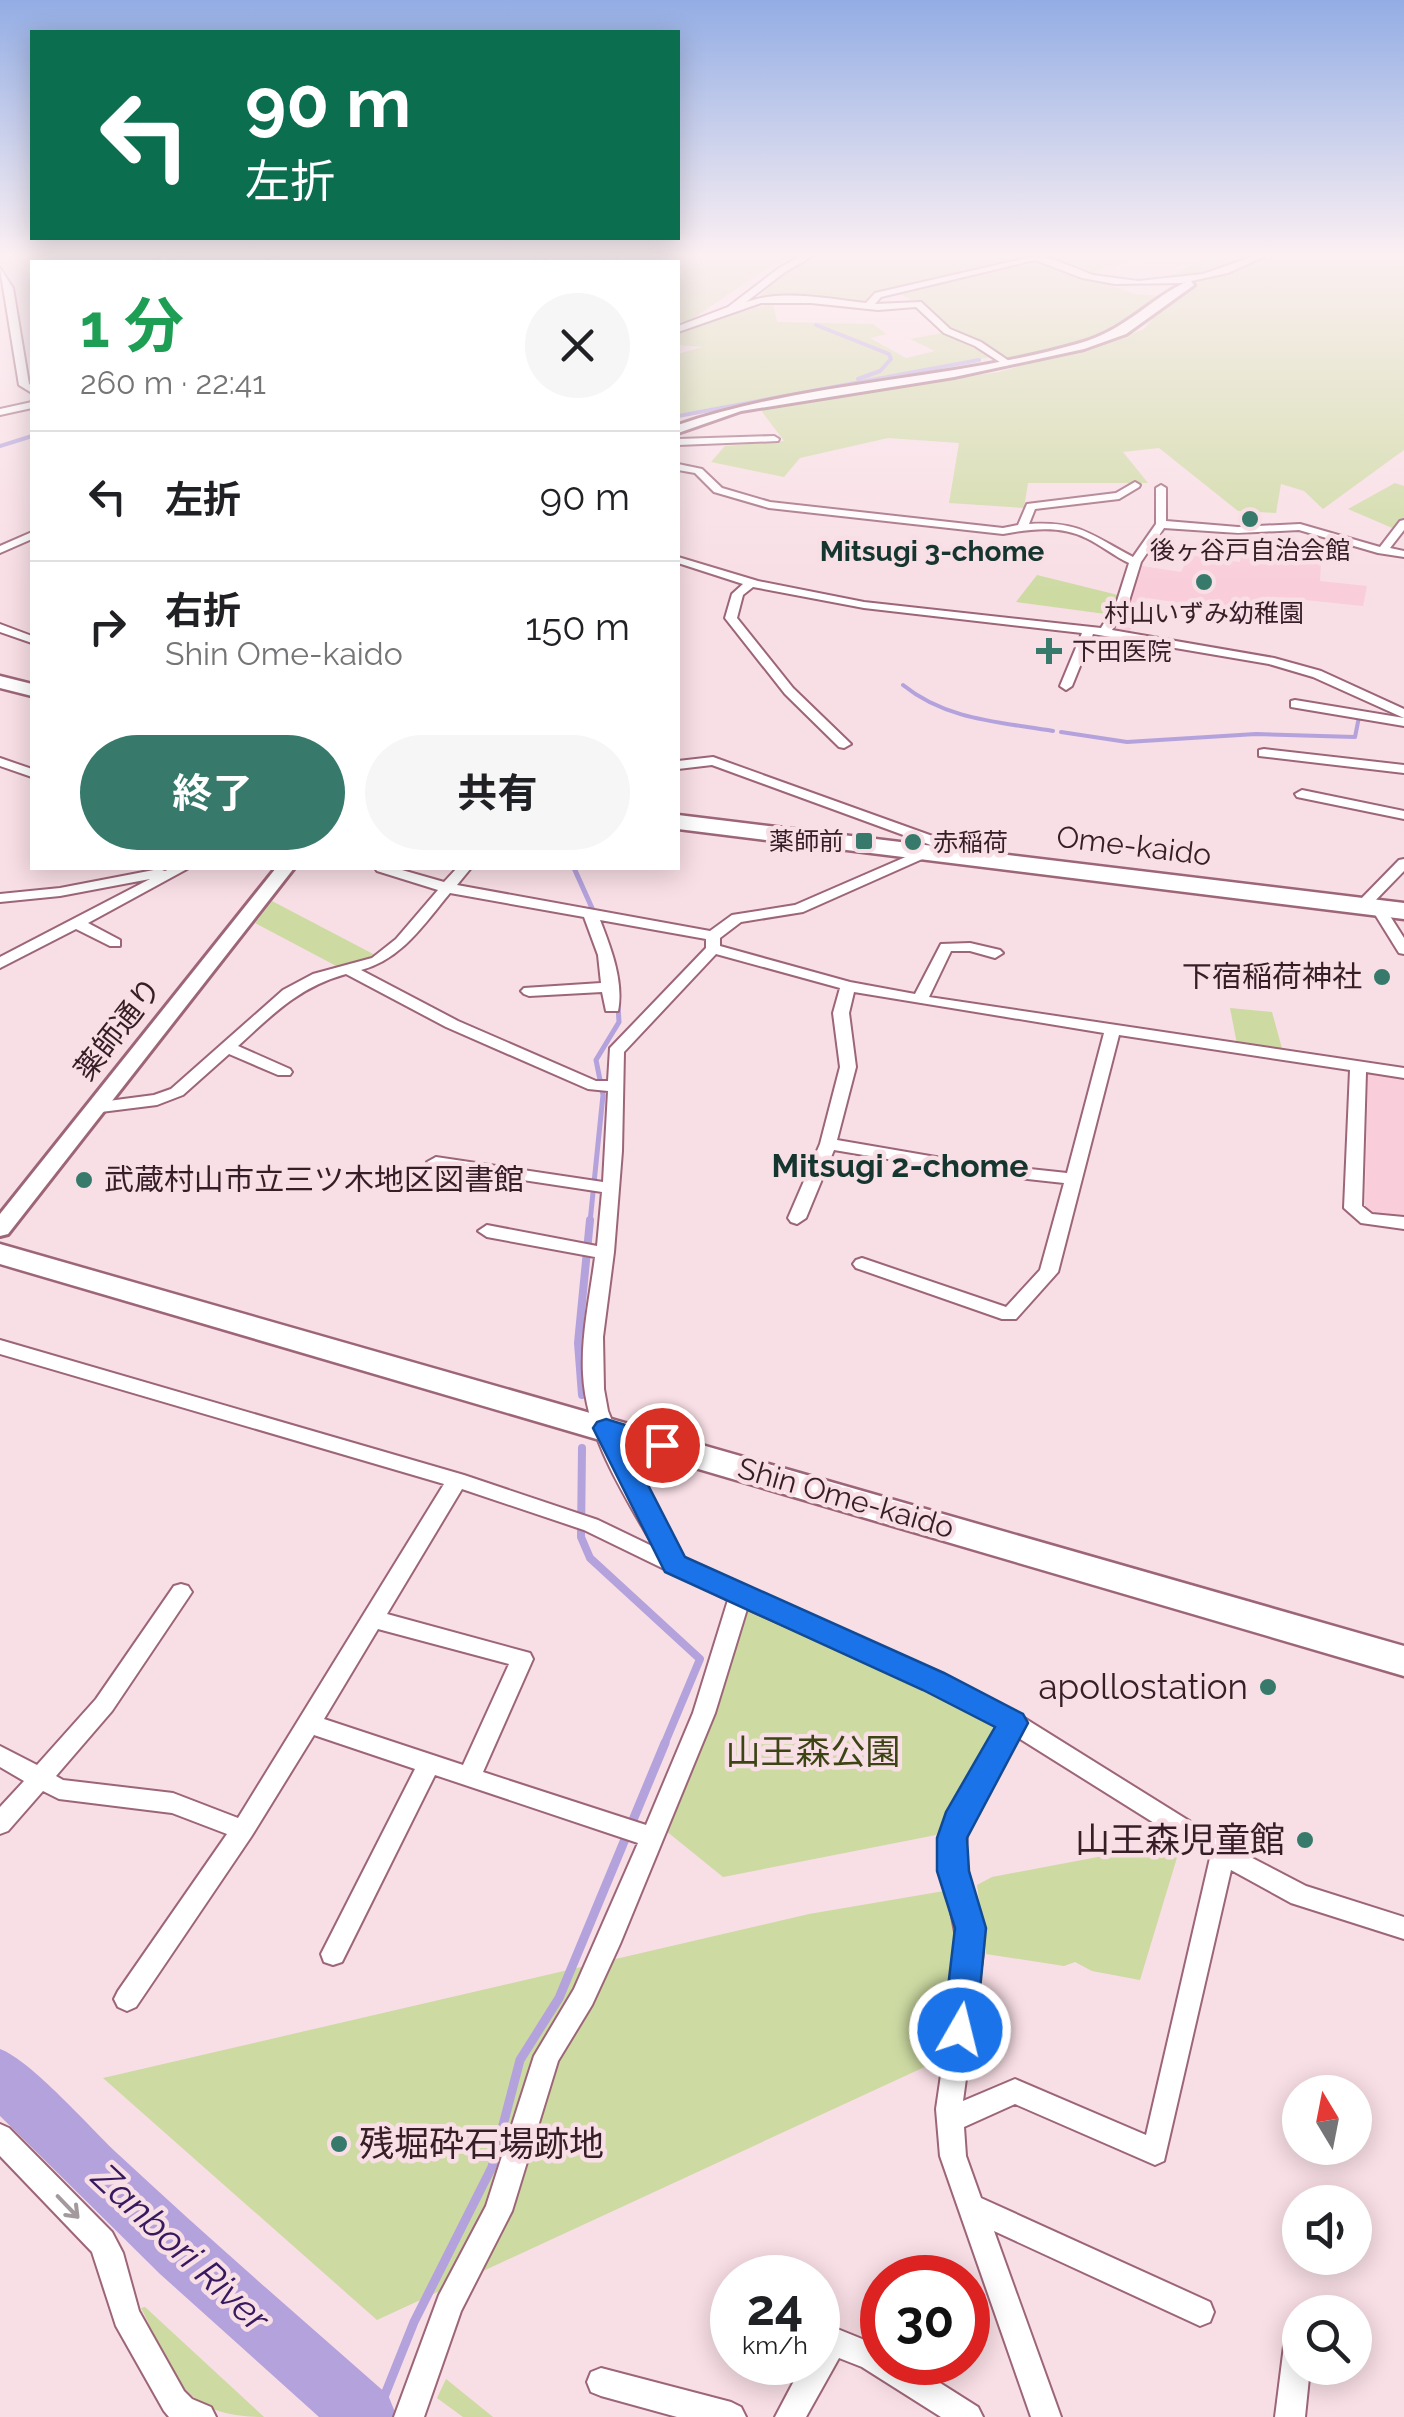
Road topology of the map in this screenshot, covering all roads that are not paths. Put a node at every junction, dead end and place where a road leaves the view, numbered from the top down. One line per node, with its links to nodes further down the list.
1 (20, 367): 3 (street)
2 (983, 367): 6 (street)
3 (30, 389)
4 (30, 405): 5 (street)
5 (0, 412)
6 (680, 428)
7 (774, 439): 8 (street)
8 (680, 442)
9 (680, 468): 11 (street)
10 (718, 471): 11 (street)
11 (698, 472): 17 (street)
12 (1135, 486): 17 (street)
13 (1160, 488): 16 (street)
14 (1269, 515): 18 (street)
15 (1404, 523): 21 (street)
16 (1161, 524): 18 (street); 25 (street)
17 (1024, 526): 25 (street)
18 (1272, 530): 21 (street)
19 (30, 536): 20 (street)
20 (4, 549): 22 (street)
21 (1382, 550): 23 (street)
22 (30, 551)
23 (1404, 554)
24 (680, 561): 26 (street)
25 (1135, 562): 28 (street)
26 (751, 582): 28 (street); 36 (street)
27 (0, 628): 29 (street)
28 (1096, 631): 31 (street); 34 (street)
29 (30, 639)
30 (0, 682): 32 (main road)
31 (1066, 686)
32 (30, 690)
33 (1295, 704): 35 (street)
34 (1404, 714)
35 (1404, 722)
36 (844, 744)
37 (1264, 753): 40 (street)
38 (0, 762): 41 (street)
39 (680, 764): 45 (street)
40 (1404, 769)
41 (30, 772)
42 (1302, 794): 43 (street)
43 (1404, 814)
44 (680, 822): 45 (main road, Ome-kaido)
45 (933, 854): 54 (main road, Ome-kaido); 59 (street)
46 (1404, 863): 54 (street)
47 (172, 870): 53 (street)
48 (178, 870): 57 (street)
49 (283, 870): 75 (street, 薬師通り)
50 (388, 870): 52 (street)
51 (462, 870): 52 (street)
52 (447, 888): 56 (street); 63 (street)
53 (0, 898)
54 (1370, 907): 55 (main road, Ome-kaido); 60 (street)
55 (1404, 912)
56 (596, 916): 59 (street); 65 (street)
57 (76, 923): 58 (street); 62 (street)
58 (115, 943)
59 (713, 943): 64 (street); 74 (street)
60 (1404, 950)
61 (994, 953): 67 (street)
62 (0, 963)
63 (350, 970): 70 (street); 74 (street)
64 (848, 986): 67 (street); 76 (street)
65 (611, 987): 66 (street); 68 (street)
66 (529, 991)
67 (920, 1000): 69 (street)
68 (612, 1008)
69 (1113, 1029): 71 (street); 78 (street)
70 (227, 1047): 72 (street); 75 (street)
71 (1358, 1066): 73 (street); 81 (street)
72 (284, 1072)
73 (1404, 1073)
74 (617, 1086): 79 (street)
75 (94, 1108): 82 (street, 薬師通り)
76 (828, 1144): 78 (street); 80 (street)
77 (436, 1162): 79 (street)
78 (1074, 1178): 86 (street)
79 (609, 1188): 84 (street)
80 (797, 1218)
81 (1404, 1224)
82 (0, 1229)
83 (486, 1231): 84 (street)
84 (605, 1252): 88 (street)
85 (0, 1254): 88 (main road, Shin Ome-kaido)
86 (862, 1264)
87 (0, 1347): 89 (street)
88 (606, 1428): 90 (street); 94 (main road, Shin Ome-kaido)
89 (457, 1480): 90 (street); 93 (street)
90 (675, 1564): 92 (street)
91 (182, 1592): 100 (street)
92 (740, 1596): 95 (street); 103 (street)
93 (372, 1619): 96 (street); 99 (street)
94 (1404, 1660)
95 (1013, 1723): 104 (street); 108 (street)
96 (309, 1724): 98 (street); 102 (street)
97 (0, 1756): 100 (street)
98 (429, 1764): 99 (street); 106 (street)
99 (470, 1777): 103 (street)
100 (41, 1782): 101 (street); 102 (street)
101 (0, 1824)
102 (244, 1830): 107 (street)
103 (639, 1834): 116 (street)
104 (1223, 1854): 105 (street); 108 (street)
105 (1404, 1928)
106 (333, 1954)
107 (127, 1999)
108 (949, 2120): 110 (street)
109 (0, 2138): 115 (street, one-way to 115)
110 (971, 2207): 111 (street); 114 (street)
111 (1200, 2312)
112 (601, 2382): 117 (street)
113 (1294, 2385): 121 (street)
114 (1046, 2416): 120 (street)
115 (200, 2417)
116 (409, 2417)
117 (731, 2417)
118 (790, 2417): 119 (street)
119 (968, 2417)
120 (1059, 2417)
121 (1290, 2417)

